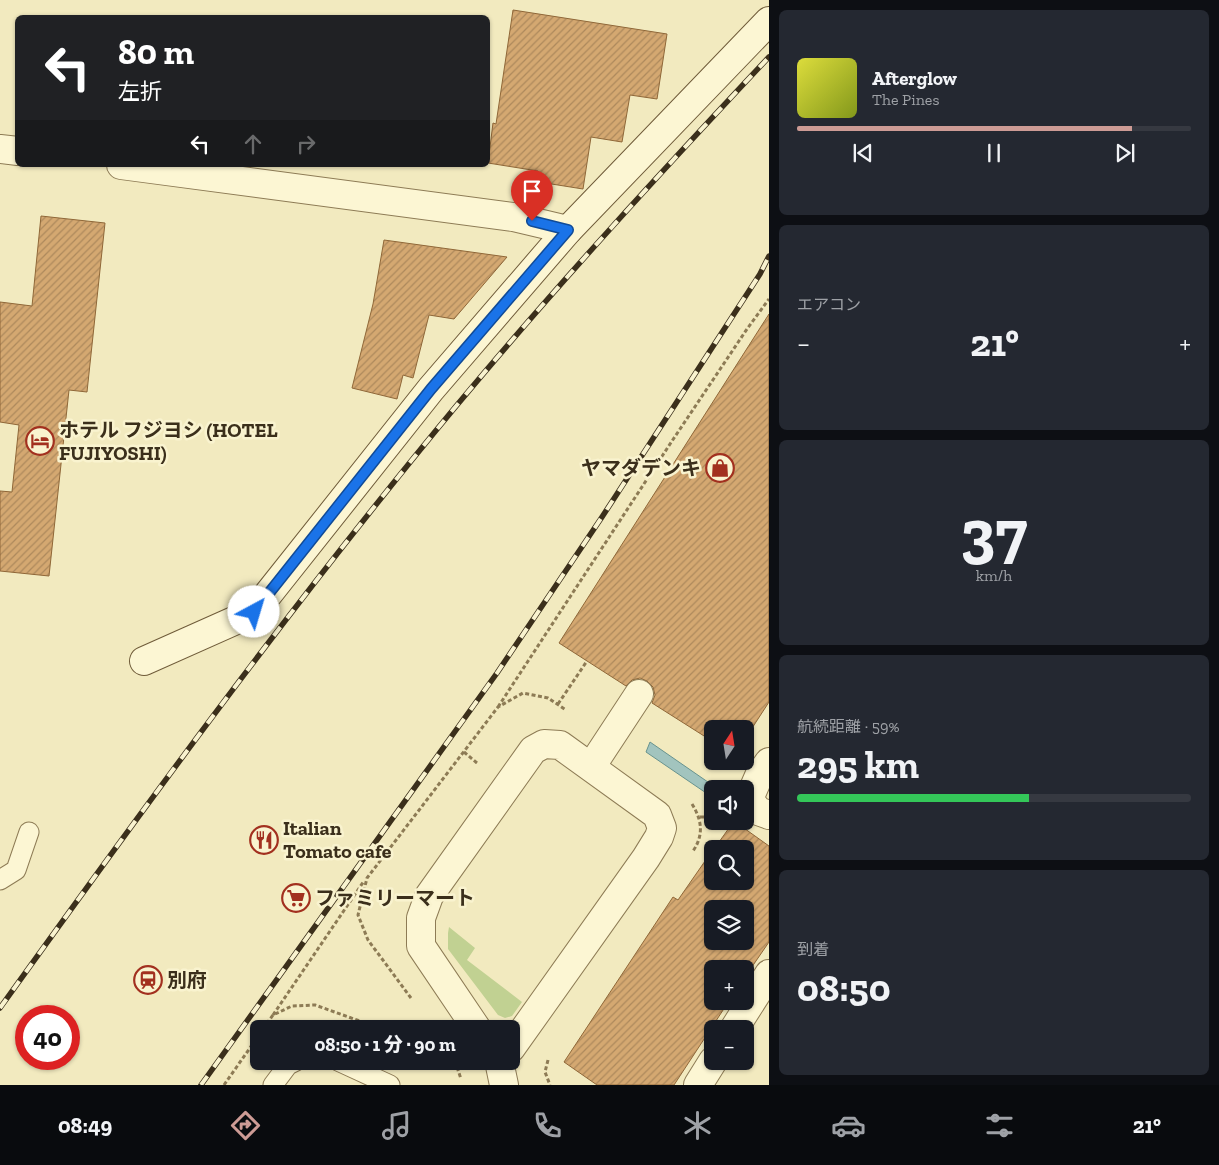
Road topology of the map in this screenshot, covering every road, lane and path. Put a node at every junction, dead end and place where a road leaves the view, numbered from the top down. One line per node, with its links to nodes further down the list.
1 (769, 21): 5 (street)
2 (0, 149): 3 (street)
3 (15, 151)
4 (136, 167): 5 (street)
5 (568, 230): 8 (street)
6 (769, 298): 11 (path)
7 (587, 661): 10 (path)
8 (144, 662)
9 (638, 694): 15 (street)
10 (558, 704)
11 (498, 707)
12 (464, 752): 14 (path)
13 (769, 762): 16 (street)
14 (478, 763)
15 (591, 767): 26 (street); 28 (street)
16 (769, 815)
17 (700, 817): 18 (path)
18 (704, 817)
19 (29, 832): 21 (lane)
20 (366, 878): 23 (path)
21 (0, 880)
22 (769, 974): 27 (street)
23 (273, 1015): 24 (path); 25 (path)
24 (269, 1020)
25 (357, 1020)
26 (471, 1020)
27 (740, 1020)
28 (520, 1040)
29 (250, 1048): 36 (path)
30 (284, 1070): 37 (lane)
31 (358, 1070): 38 (lane)
32 (458, 1070): 35 (path)
33 (707, 1070): 40 (street)
34 (545, 1072): 39 (path)
35 (461, 1079)
36 (224, 1085)
37 (272, 1085)
38 (390, 1085)
39 (550, 1085)
40 (698, 1085)

